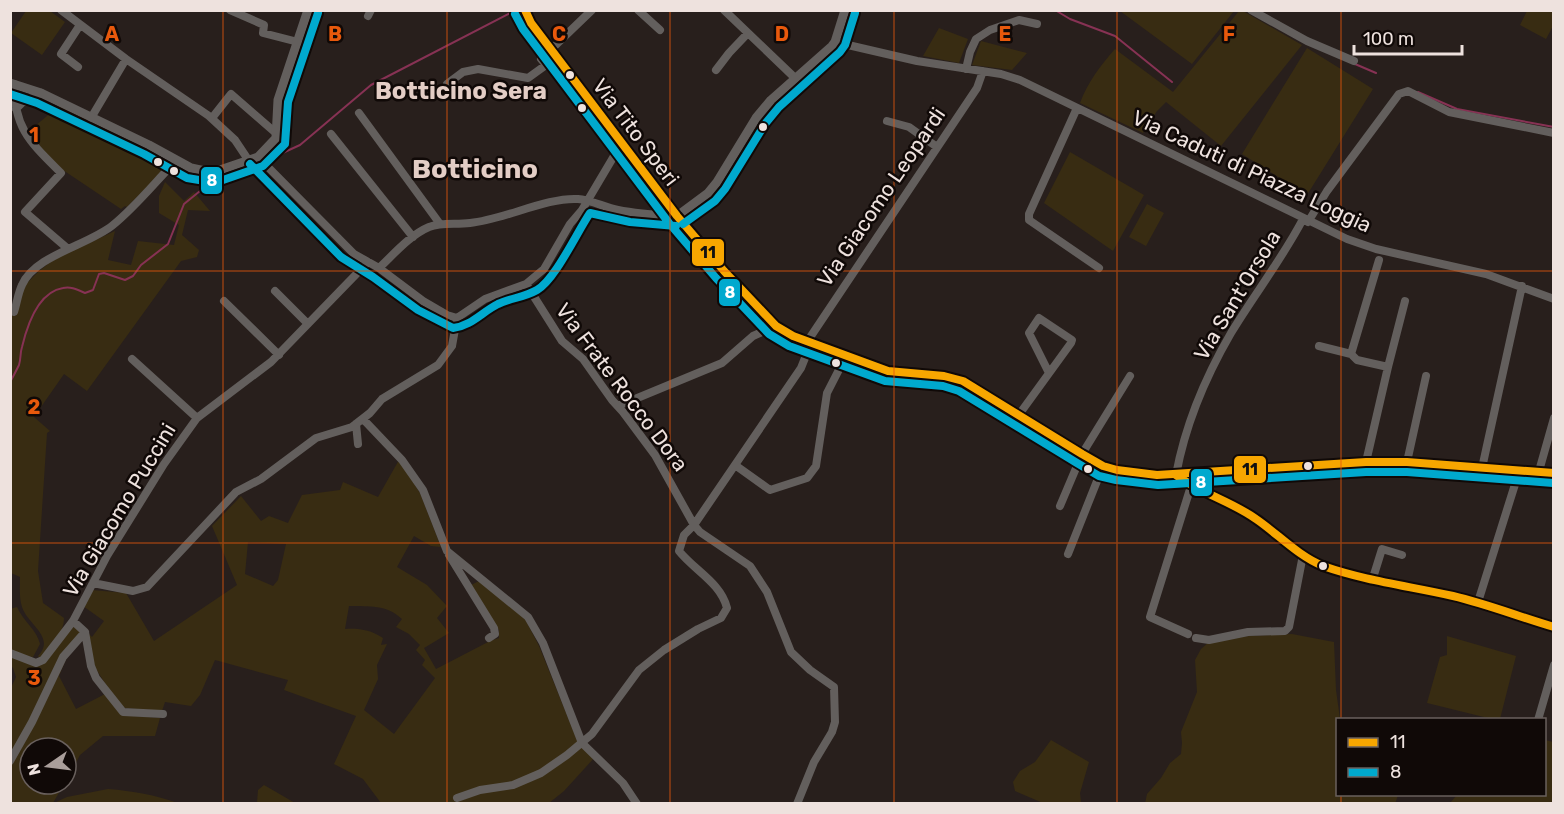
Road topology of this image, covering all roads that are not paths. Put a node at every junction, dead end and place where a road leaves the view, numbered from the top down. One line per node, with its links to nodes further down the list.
1 (61, 10): 11 (street)
2 (230, 10): 14 (street)
3 (308, 10): 14 (street)
4 (592, 10): 16 (street)
5 (638, 10): 12 (street)
6 (724, 10): 13 (street)
7 (844, 10): 15 (street)
8 (1251, 10): 18 (street)
9 (526, 13): 16 (street, Via Tito Speri)
10 (1036, 24): 20 (street)
11 (81, 25): 17 (street); 19 (street)
12 (660, 30)
13 (748, 33): 21 (street); 23 (street)
14 (298, 42): 34 (street)
15 (835, 42): 20 (street, Via Caduti di Piazza Loggia); 23 (street)
16 (550, 49): 26 (street); 36 (street, Via Tito Speri)
17 (126, 59): 30 (street); 31 (street)
18 (1354, 61)
19 (78, 67)
20 (966, 69): 22 (street, Via Caduti di Piazza Loggia)
21 (716, 70)
22 (982, 72): 27 (street, Via Caduti di Piazza Loggia); 37 (street, Via Giacomo Leopardi)
23 (795, 78): 41 (street)
24 (12, 83): 25 (street); 28 (street)
25 (40, 93): 28 (street); 30 (street)
26 (454, 95)
27 (1077, 108): 42 (street, Via Caduti di Piazza Loggia); 49 (street)
28 (16, 109): 45 (street)
29 (359, 113): 43 (street)
30 (91, 118): 39 (street)
31 (212, 118): 34 (street); 38 (street)
32 (887, 121): 37 (street)
33 (1554, 133): 42 (street, Via Sant'Orsola)
34 (277, 134): 38 (street)
35 (331, 134): 44 (street)
36 (620, 141): 40 (street); 41 (street, Via Tito Speri)
37 (937, 147): 60 (street, Via Giacomo Leopardi)
38 (256, 159): 39 (street); 47 (street)
39 (178, 162): 45 (street)
40 (586, 201): 41 (street); 43 (street); 50 (street)
41 (677, 216): 59 (street, Via Tito Speri)
42 (1306, 221): 51 (street, Via Caduti di Piazza Loggia); 86 (street, Via Sant'Orsola)
43 (440, 224): 44 (street)
44 (413, 237): 48 (street)
45 (67, 248): 56 (street)
46 (1379, 260): 62 (street)
47 (368, 262): 48 (street); 58 (street, Via Giacomo Puccini)
48 (379, 268): 57 (street)
49 (1099, 268)
50 (526, 284): 57 (street); 70 (street, Via Frate Rocco Dora)
51 (1522, 286): 53 (street, Via Caduti di Piazza Loggia); 81 (street)
52 (275, 291): 58 (street)
53 (1554, 298)
54 (1406, 300): 66 (street)
55 (224, 301): 63 (street)
56 (14, 312)
57 (457, 318): 74 (street)
58 (308, 324): 63 (street, Via Giacomo Puccini)
59 (776, 326): 60 (street, Via Tito Speri); 70 (street)
60 (809, 342): 64 (street, Via Tito Speri); 79 (street, Via Giacomo Leopardi)
61 (1318, 346): 62 (street)
62 (1351, 354): 66 (street)
63 (279, 355): 72 (street, Via Giacomo Puccini)
64 (846, 357): 71 (street, Via Tito Speri); 79 (street)
65 (132, 359): 72 (street, Via Giacomo Puccini)
66 (1388, 367): 77 (street)
67 (1049, 373): 67 (street); 71 (street)
68 (1130, 376): 76 (street)
69 (1426, 376): 78 (street)
70 (618, 406): 90 (street, Via Frate Rocco Dora)
71 (1018, 416): 76 (street, Via Tito Speri)
72 (197, 418): 96 (street, Via Giacomo Puccini)
73 (1554, 418): 83 (street)
74 (360, 421): 75 (street); 91 (street); 96 (street)
75 (358, 444)
76 (1082, 454): 80 (street, Via Tito Speri); 89 (street)
77 (1366, 462): 78 (street, Via Tito Speri); 84 (street, Via Tito Speri)
78 (1407, 462): 81 (street, Via Tito Speri)
79 (735, 465): 90 (street, Via Giacomo Leopardi)
80 (1103, 465): 86 (street, Via Tito Speri); 92 (street)
81 (1482, 468): 82 (street, Via Tito Speri)
82 (1517, 470): 83 (street, Via Tito Speri); 97 (street)
83 (1539, 471): 85 (street, Via Tito Speri)
84 (1204, 473): 86 (street, Via Tito Speri); 88 (street)
85 (1554, 473)
86 (1176, 475): 87 (street)
87 (1191, 486): 88 (street); 101 (street)
88 (1211, 493): 93 (street)
89 (1060, 506)
90 (694, 525): 108 (street, Via Giacomo Leopardi); 112 (street, Via Frate Rocco Dora)
91 (447, 551): 102 (street); 108 (street)
92 (1068, 554)
93 (1303, 555): 95 (street); 103 (street)
94 (1402, 555): 95 (street)
95 (1372, 581): 97 (street)
96 (93, 583): 98 (street, Via Giacomo Puccini)
97 (1478, 602): 99 (street)
98 (73, 621): 100 (street, Via Giacomo Puccini); 104 (street, Via Giacomo Puccini)
99 (1553, 625)
100 (85, 632): 106 (street, Via Giacomo Puccini); 109 (street, Via Giacomo Puccini)
101 (1188, 634)
102 (489, 638)
103 (1196, 638)
104 (10, 653)
105 (1554, 665): 107 (street)
106 (163, 714)
107 (1539, 718)
108 (582, 743): 110 (street); 111 (street)
109 (10, 761)
110 (457, 798)
111 (637, 804)
112 (797, 804)

